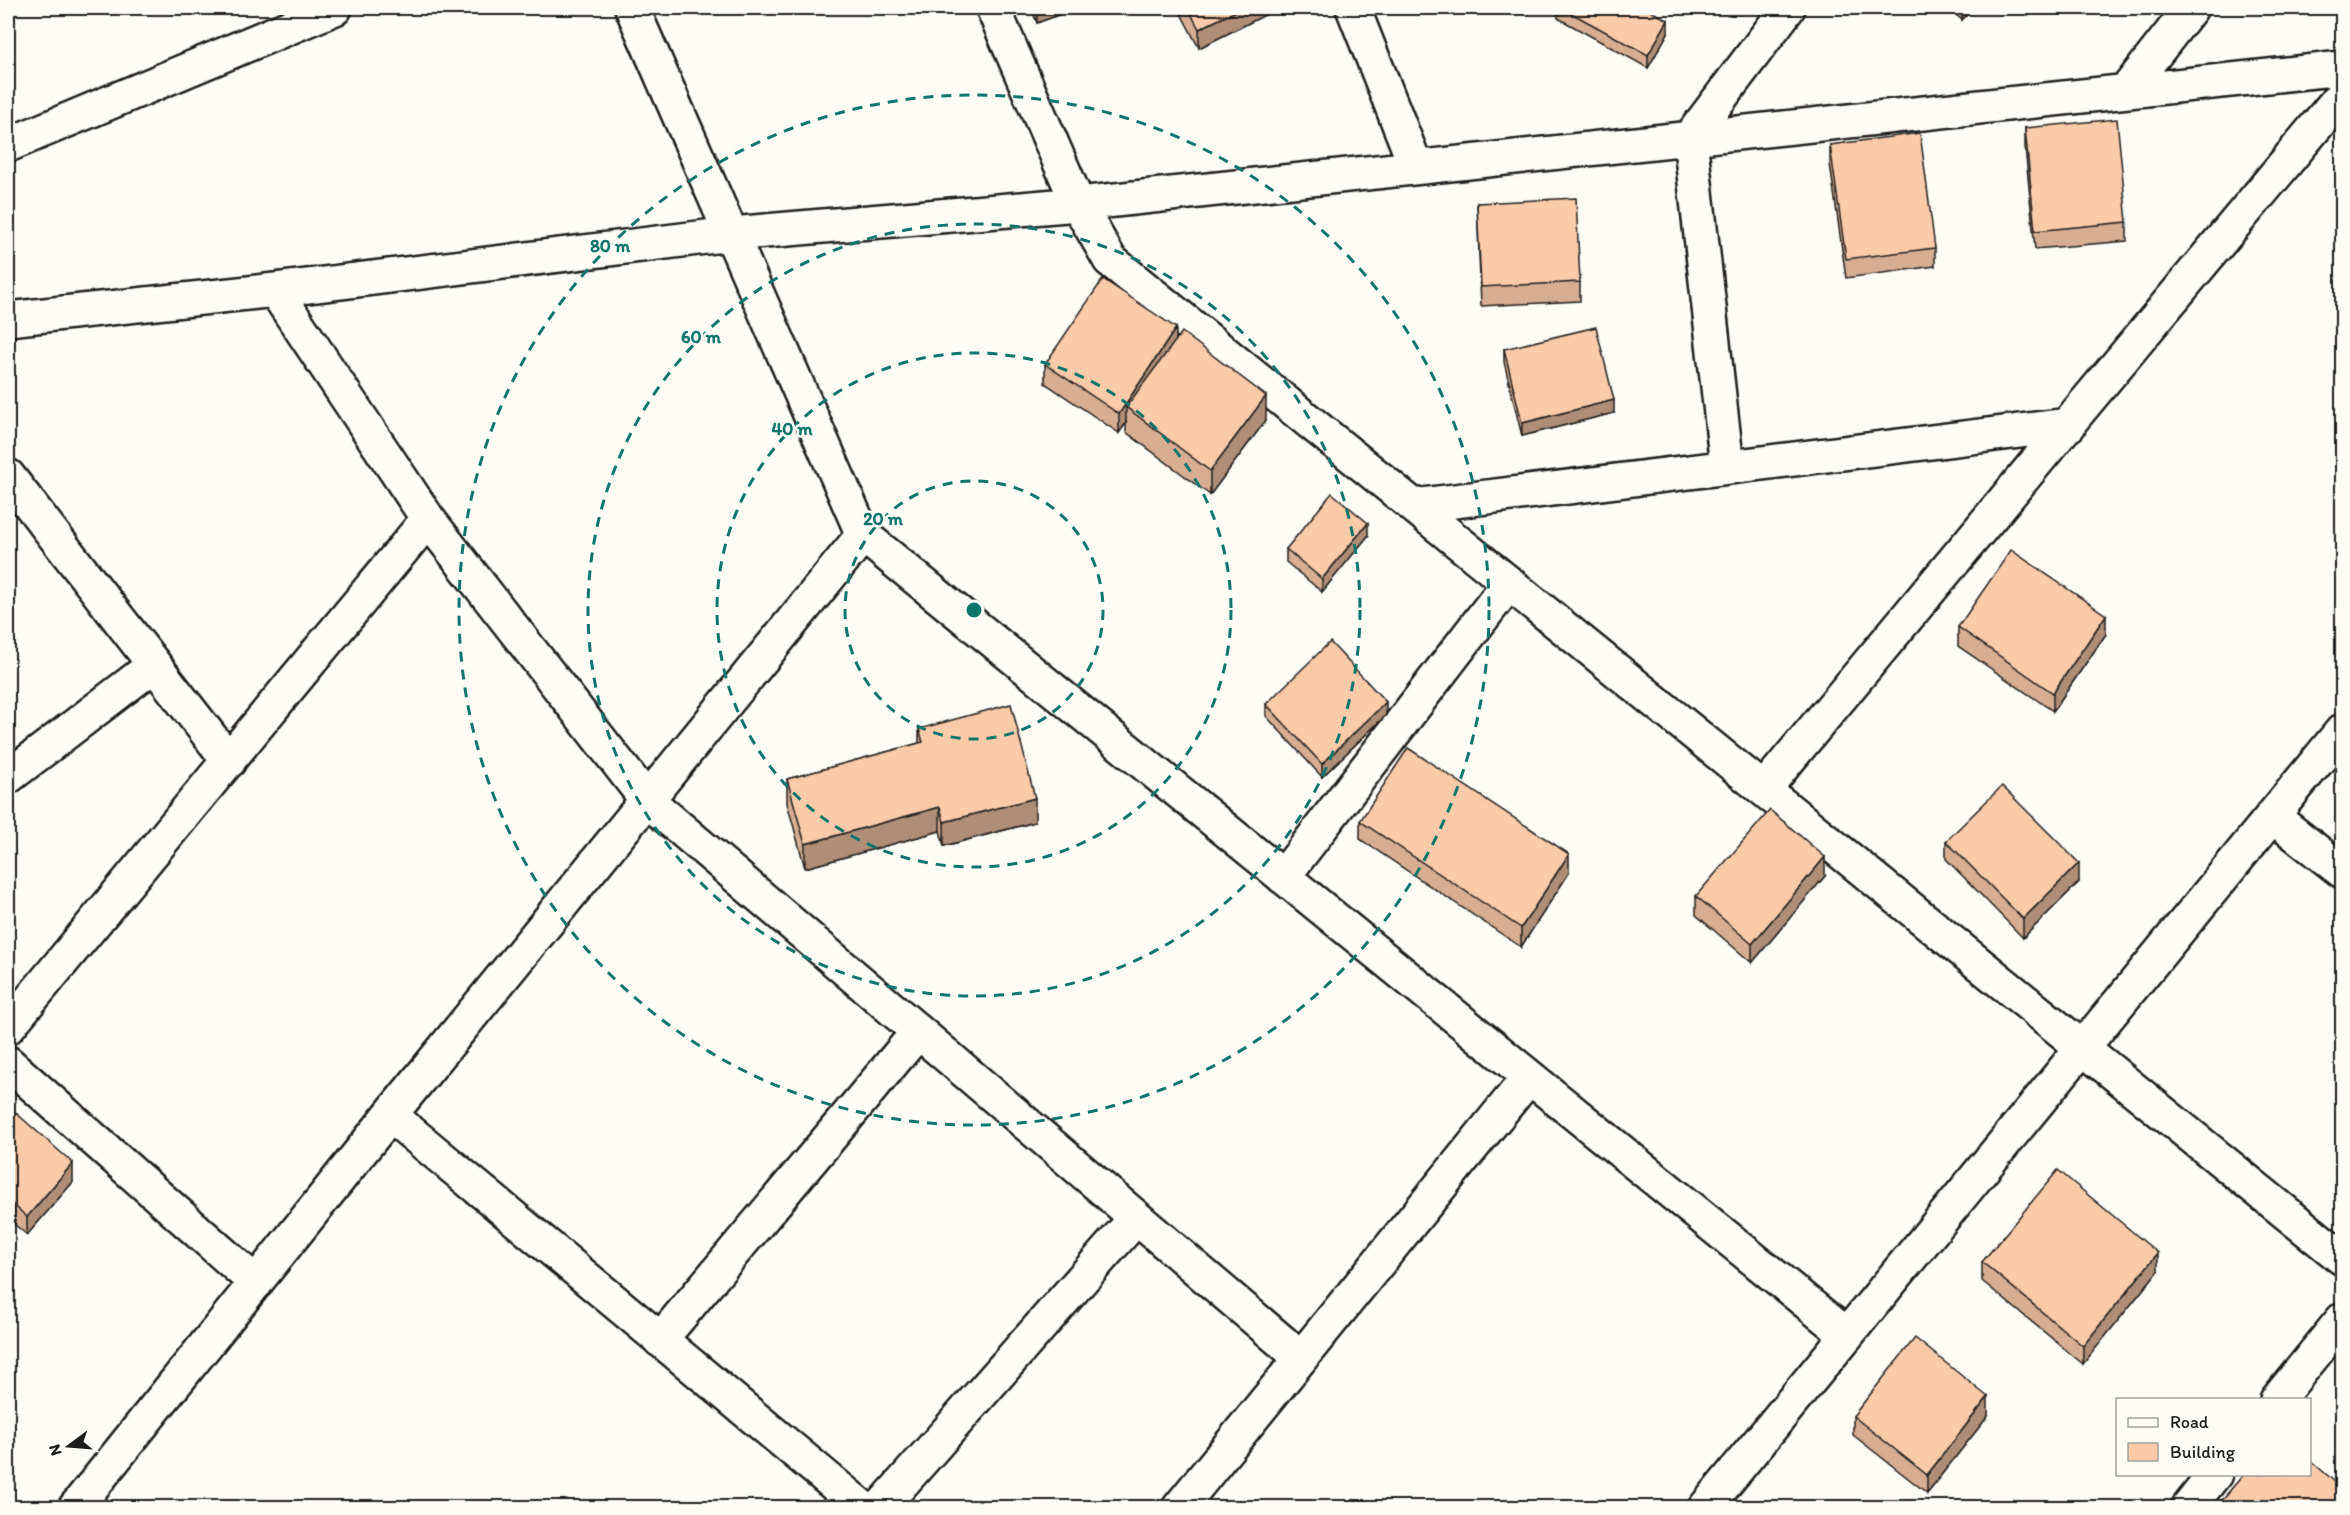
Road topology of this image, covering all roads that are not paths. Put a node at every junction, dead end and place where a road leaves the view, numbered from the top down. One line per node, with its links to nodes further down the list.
1 (335, 8): 11 (street)
2 (632, 8): 14 (street)
3 (993, 8): 13 (street)
4 (1355, 8): 12 (street)
5 (1788, 8): 10 (street)
6 (2191, 8): 8 (street)
7 (2343, 68): 8 (street)
8 (2126, 91): 10 (street)
9 (2343, 95): 17 (street)
10 (1690, 138): 12 (street); 18 (street)
11 (8, 145)
12 (1416, 167): 13 (street)
13 (1078, 204): 14 (street); 20 (street)
14 (731, 234): 15 (street); 22 (street)
15 (275, 290): 16 (street); 21 (street)
16 (8, 319)
17 (2069, 425): 18 (street); 28 (street)
18 (1727, 467): 20 (street)
19 (8, 476): 24 (street)
20 (1414, 506): 23 (street)
21 (428, 519): 26 (street); 29 (street)
22 (862, 535): 29 (street); 32 (street)
23 (1509, 583): 28 (street); 32 (street)
24 (154, 665): 26 (street); 27 (street)
25 (2343, 731): 30 (street)
26 (229, 761): 33 (street)
27 (8, 777)
28 (1764, 789): 35 (street)
29 (647, 800): 34 (street); 38 (street)
30 (2272, 816): 31 (street); 35 (street)
31 (2343, 871)
32 (1283, 877): 37 (street)
33 (8, 1027)
34 (918, 1032): 39 (street); 44 (street)
35 (2083, 1047): 40 (street); 43 (street)
36 (8, 1063): 41 (street)
37 (1529, 1077): 43 (street); 45 (street)
38 (390, 1115): 41 (street); 44 (street)
39 (1136, 1218): 45 (street); 50 (street)
40 (2343, 1258)
41 (256, 1283): 48 (street)
42 (2343, 1320): 46 (street)
43 (1847, 1335): 52 (street)
44 (660, 1340): 49 (street)
45 (1301, 1358): 51 (street)
46 (2279, 1398)
47 (2214, 1476): 53 (street)
48 (75, 1508)
49 (863, 1508)
50 (880, 1508)
51 (1179, 1508)
52 (1705, 1508)
53 (2188, 1508)

